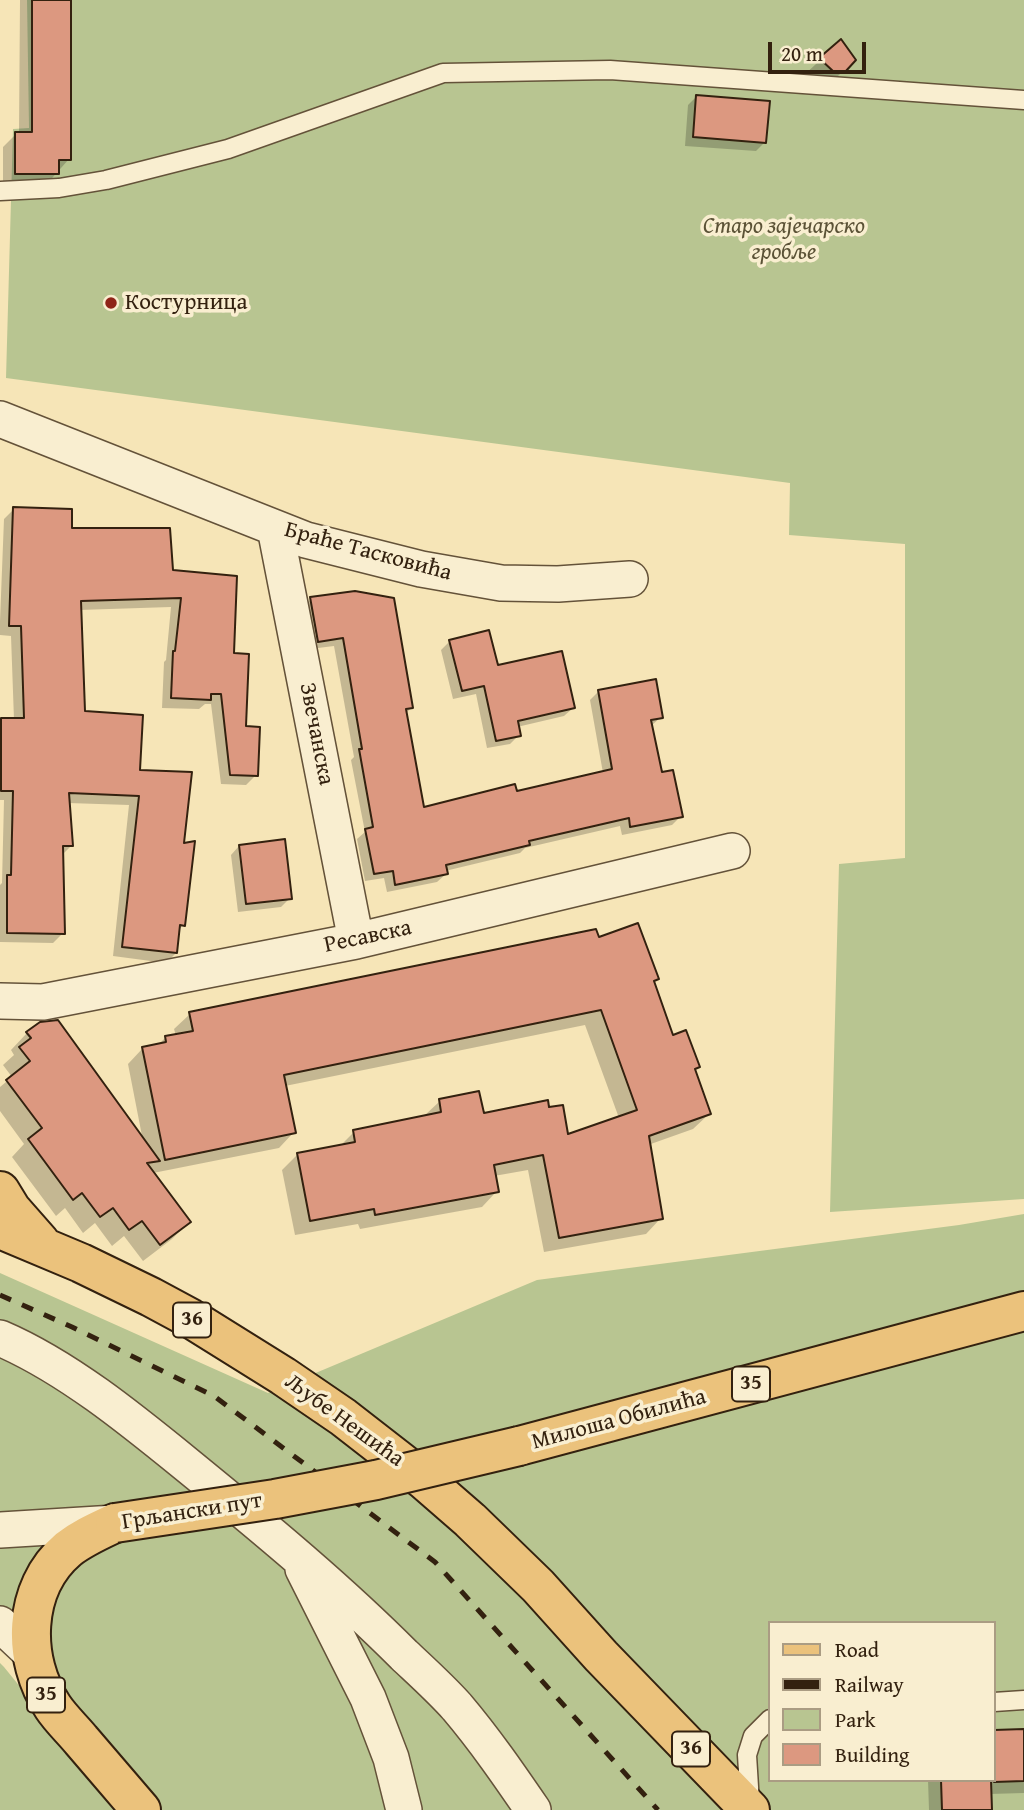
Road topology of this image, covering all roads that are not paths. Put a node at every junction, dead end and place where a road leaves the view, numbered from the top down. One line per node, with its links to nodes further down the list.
1 (1024, 100): 2 (lane)
2 (0, 191)
3 (0, 419): 4 (street, Браће Тасковића)
4 (275, 528): 5 (street, Браће Тасковића); 7 (street, Звечанска)
5 (630, 579)
6 (732, 851): 7 (street, Ресавска)
7 (356, 941): 8 (street, Ресавска)
8 (0, 1001)
9 (0, 1191): 11 (main road)
10 (0, 1229): 11 (main road, Љубе Нешића / 36)
11 (46, 1249): 22 (main road, Љубе Нешића / 36)
12 (1024, 1311): 14 (main road, Милоша Обилића / 35)
13 (1024, 1319): 14 (main road, Милоша Обилића / 35)
14 (982, 1322): 16 (main road, Милоша Обилића / 35, bridge)
15 (0, 1338): 19 (street)
16 (376, 1480): 17 (main road, Грљански пут / 35, bridge)
17 (115, 1523): 18 (street); 21 (main road, Грљански пут / 35)
18 (0, 1530)
19 (295, 1554): 27 (street); 28 (street)
20 (0, 1624): 21 (street)
21 (33, 1655): 26 (main road, Грљански пут / 35)
22 (632, 1689): 29 (main road, 36); 30 (main road, 36)
23 (1024, 1700): 24 (lane)
24 (996, 1702)
25 (768, 1721): 30 (lane)
26 (141, 1810)
27 (404, 1810)
28 (533, 1810)
29 (729, 1810)
30 (750, 1810)

